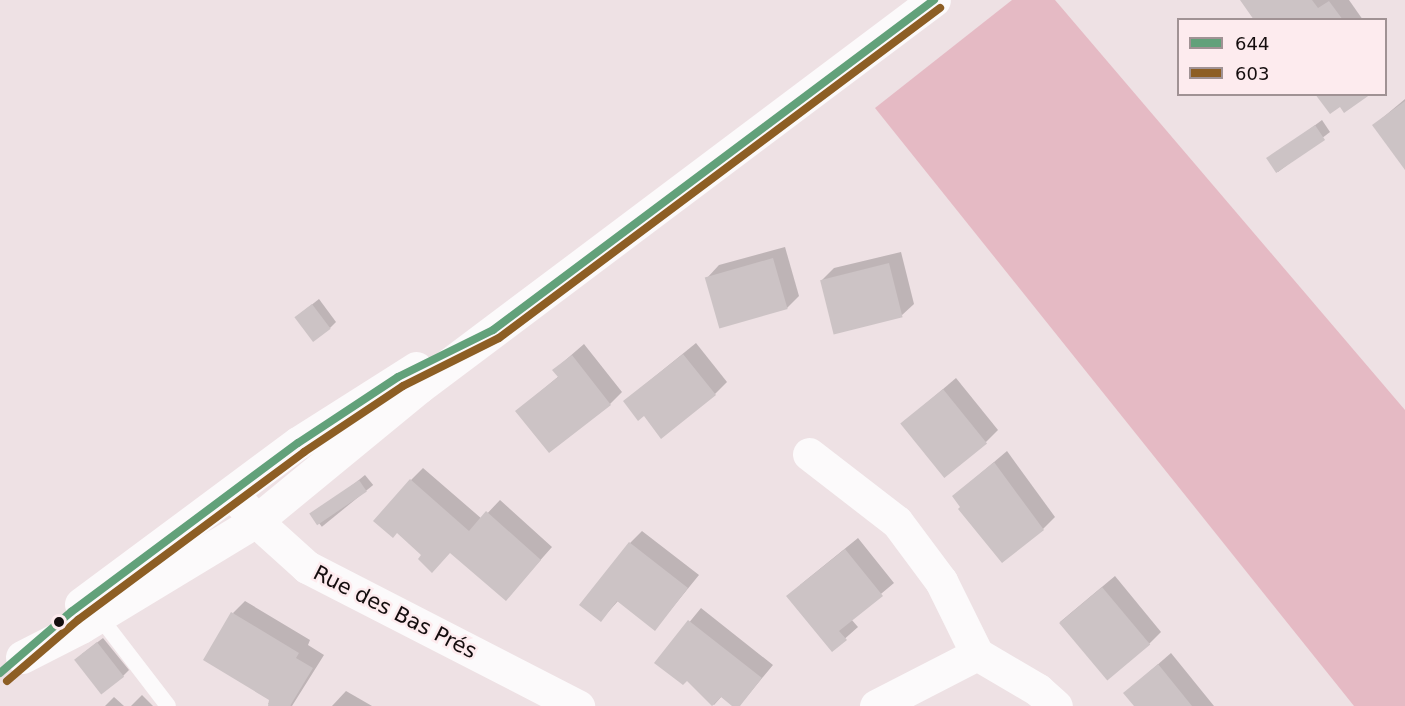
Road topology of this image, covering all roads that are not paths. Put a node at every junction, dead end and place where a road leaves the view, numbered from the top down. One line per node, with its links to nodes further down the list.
1 (934, 0): 2 (street)
2 (493, 330): 4 (street); 5 (street)
3 (808, 454): 7 (street)
4 (232, 492): 5 (street, Rue des Bas Prés); 8 (street)
5 (256, 521): 6 (street); 10 (street, Rue des Bas Prés)
6 (99, 616): 8 (street); 9 (lane)
7 (977, 654): 11 (street); 12 (street)
8 (11, 665)
9 (168, 706)
10 (578, 706)
11 (876, 706)
12 (1056, 706)

